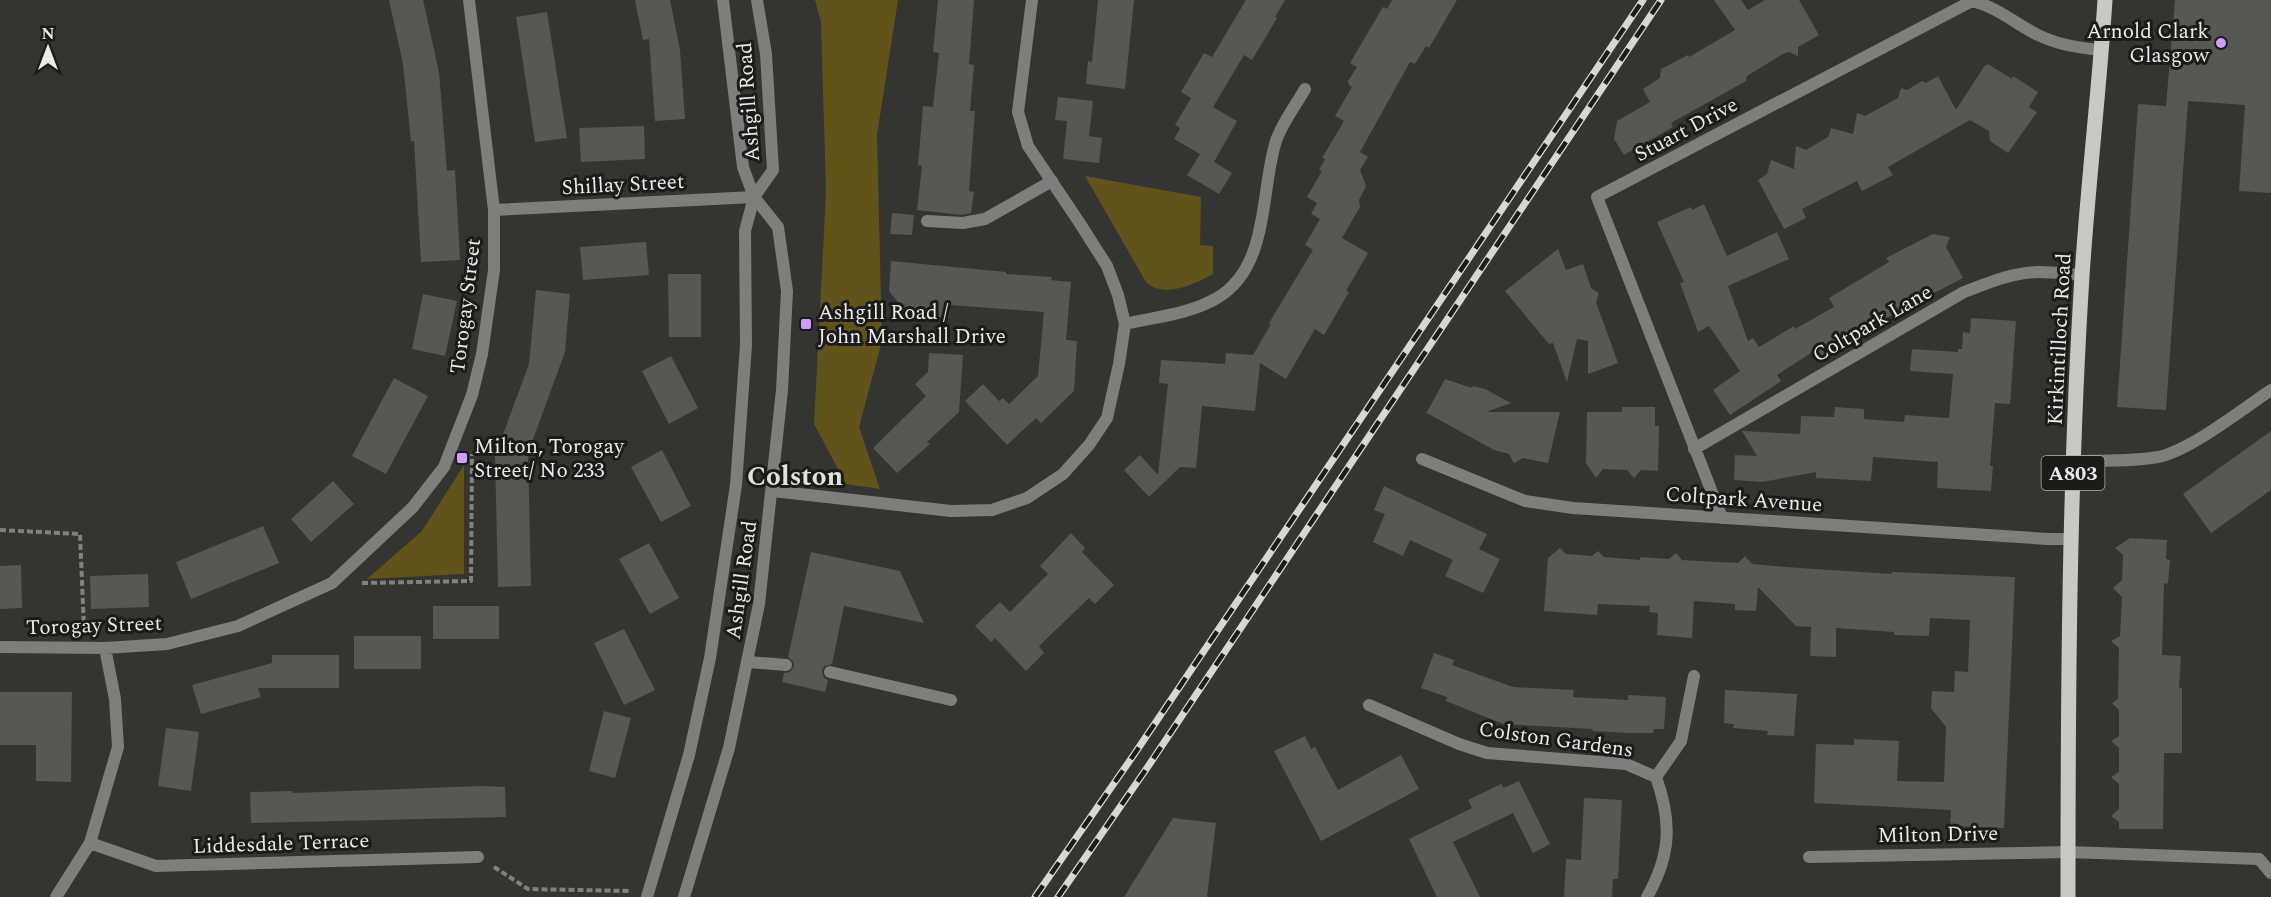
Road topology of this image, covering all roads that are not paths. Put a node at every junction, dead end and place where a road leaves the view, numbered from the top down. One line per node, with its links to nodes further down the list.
1 (469, 0): 10 (street, Torogay Street)
2 (723, 0): 9 (street, Ashgill Road)
3 (757, 0): 9 (street, Ashgill Road)
4 (1032, 0): 8 (street)
5 (2105, 0): 6 (main road, Kirkintilloch Road / A803)
6 (2102, 50): 12 (main road, Kirkintilloch Road / A803); 15 (street, Stuart Drive)
7 (1305, 89): 13 (street)
8 (1052, 181): 11 (street); 13 (street)
9 (754, 196): 10 (street, Shillay Street); 18 (street, Ashgill Road); 35 (street, Ashgill Road)
10 (494, 210): 22 (street, Torogay Street)
11 (927, 221)
12 (2082, 275): 15 (street, Coltpark Lane); 17 (main road, Kirkintilloch Road / A803)
13 (1125, 324): 18 (street)
14 (2271, 390): 17 (street)
15 (1694, 449): 19 (street, Stuart Drive)
16 (1422, 459): 19 (street, Coltpark Avenue)
17 (2074, 461): 20 (main road, Kirkintilloch Road / A803)
18 (773, 491): 23 (street, Ashgill Road)
19 (1722, 518): 20 (street, Coltpark Avenue)
20 (2071, 539): 31 (main road, Kirkintilloch Road / A803)
21 (0, 647): 22 (street, Torogay Street)
22 (105, 648): 30 (street)
23 (748, 662): 24 (street); 37 (street, Ashgill Road)
24 (786, 665)
25 (830, 672): 27 (street)
26 (1694, 676): 29 (street)
27 (951, 700)
28 (1369, 705): 29 (street, Colston Gardens)
29 (1656, 777): 38 (street, Colston Gardens)
30 (90, 843): 32 (street, Liddesdale Terrace); 36 (street)
31 (2068, 852): 33 (street, Milton Drive); 34 (street, Milton Drive); 39 (main road, Kirkintilloch Road / A803)
32 (478, 857)
33 (1809, 857)
34 (2271, 873)
35 (647, 894)
36 (56, 897)
37 (684, 897)
38 (1647, 897)
39 (2068, 897)

